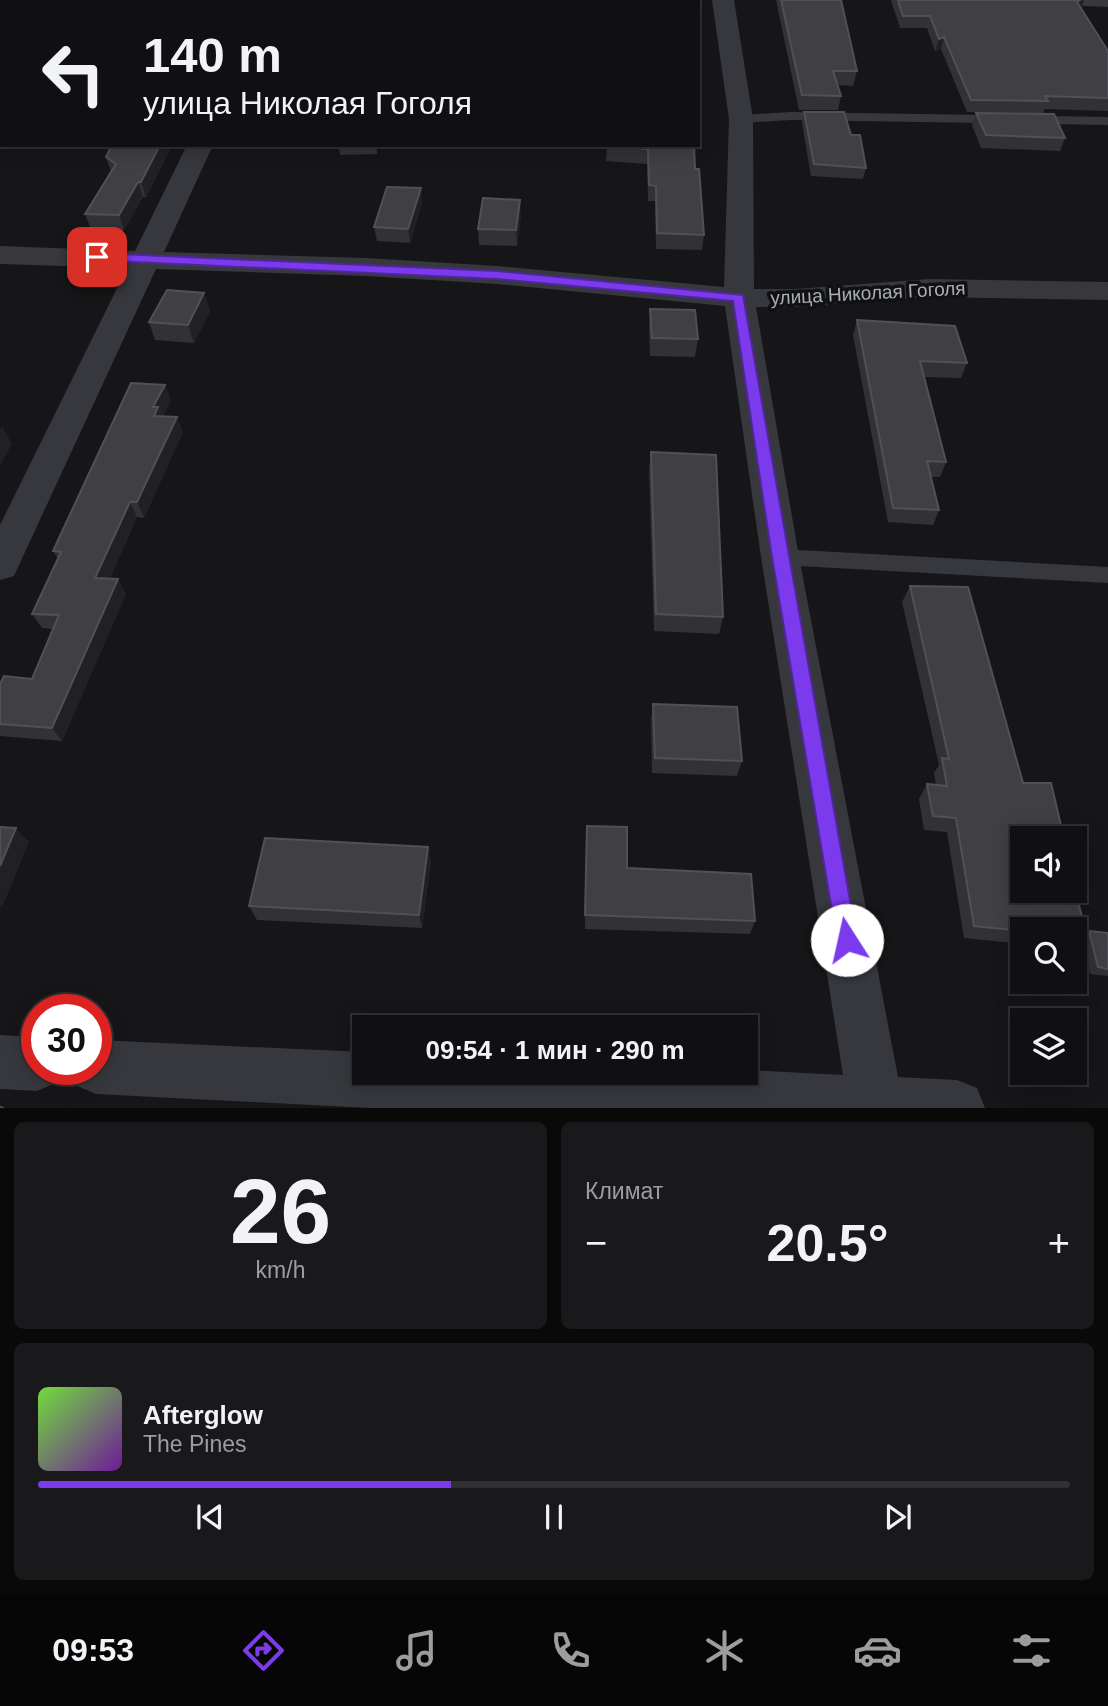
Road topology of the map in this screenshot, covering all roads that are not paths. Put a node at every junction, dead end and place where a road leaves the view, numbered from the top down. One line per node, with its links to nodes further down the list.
1 (723, 0): 4 (street)
2 (1072, 0): 3 (street)
3 (1108, 1)
4 (741, 119): 5 (lane); 10 (street)
5 (1108, 121)
6 (199, 147): 8 (street)
7 (0, 255): 8 (street, улица Николая Гоголя)
8 (145, 258): 10 (street, улица Николая Гоголя); 12 (street)
9 (1108, 291): 10 (street, улица Николая Гоголя)
10 (739, 298): 11 (street)
11 (780, 557): 13 (lane); 17 (street)
12 (0, 565)
13 (1108, 575)
14 (0, 1062): 15 (street)
15 (21, 1063)
16 (112, 1068): 17 (street)
17 (876, 1106): 18 (street)
18 (957, 1108)

